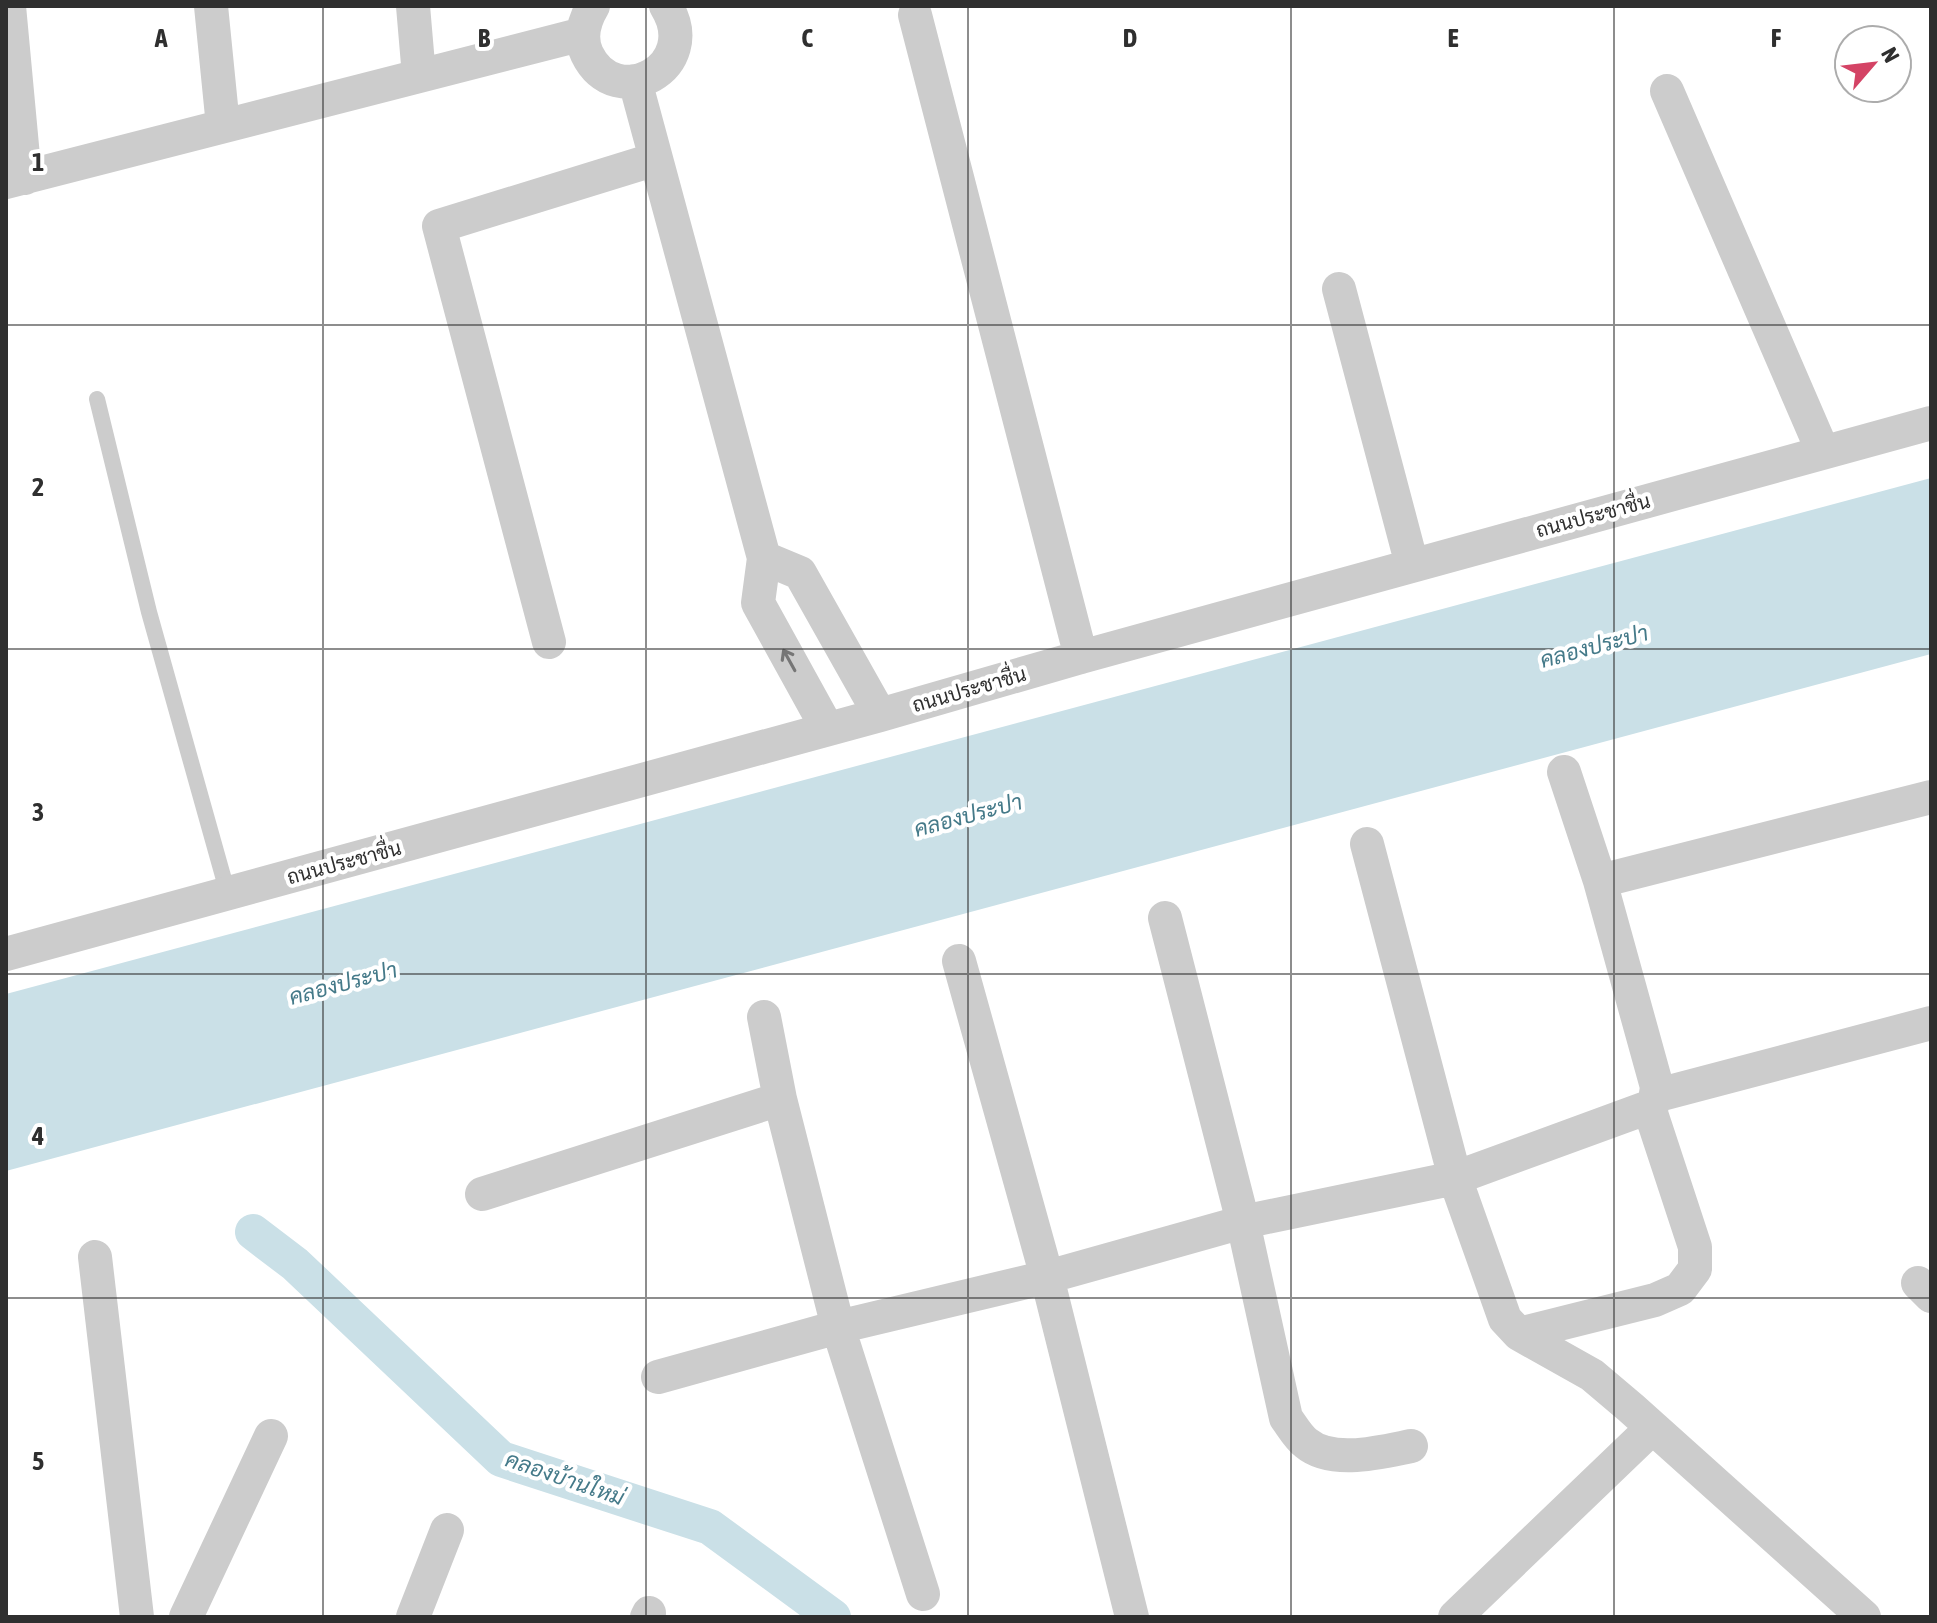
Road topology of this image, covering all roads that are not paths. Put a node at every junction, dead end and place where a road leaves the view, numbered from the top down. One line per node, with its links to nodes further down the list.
1 (9, 6): 12 (street)
2 (211, 6): 10 (street)
3 (413, 6): 7 (street)
4 (675, 8): 8 (street)
5 (915, 15): 20 (street)
6 (588, 20): 7 (street); 8 (street)
7 (419, 76): 10 (street)
8 (635, 81): 11 (street)
9 (1667, 91): 16 (street)
10 (223, 126): 12 (street)
11 (656, 159): 17 (street); 19 (street)
12 (15, 180)
13 (1339, 289): 18 (street)
14 (97, 399): 27 (lane)
15 (1931, 423): 16 (street, ถนนประชาชื่น)
16 (1823, 452): 18 (street, ถนนประชาชื่น)
17 (764, 558): 21 (street); 22 (street, one-way to 17)
18 (1412, 565): 20 (street, ถนนประชาชื่น)
19 (549, 642)
20 (1081, 657): 21 (street, ถนนประชาชื่น)
21 (880, 715): 22 (street, ถนนประชาชื่น)
22 (827, 728): 27 (street, ถนนประชาชื่น)
23 (1564, 772): 26 (street)
24 (1931, 797): 26 (street)
25 (1367, 844): 35 (street)
26 (1600, 881): 34 (street)
27 (228, 894): 29 (street, ถนนประชาชื่น)
28 (1165, 918): 37 (street)
29 (6, 954)
30 (959, 961): 39 (street)
31 (764, 1017): 33 (street)
32 (1931, 1023): 34 (street)
33 (780, 1099): 36 (street); 40 (street)
34 (1653, 1101): 35 (street); 41 (street)
35 (1455, 1178): 37 (street); 41 (street)
36 (482, 1194)
37 (1243, 1222): 39 (street); 45 (street)
38 (95, 1257): 48 (street)
39 (1047, 1277): 40 (street); 51 (street)
40 (838, 1327): 42 (street); 47 (street)
41 (1519, 1334): 43 (street)
42 (658, 1377)
43 (1652, 1428): 52 (street); 53 (street)
44 (271, 1436): 49 (street)
45 (1411, 1446)
46 (447, 1530): 50 (street)
47 (923, 1594)
48 (137, 1617)
49 (186, 1617)
50 (413, 1617)
51 (1132, 1617)
52 (1455, 1617)
53 (1864, 1617)

